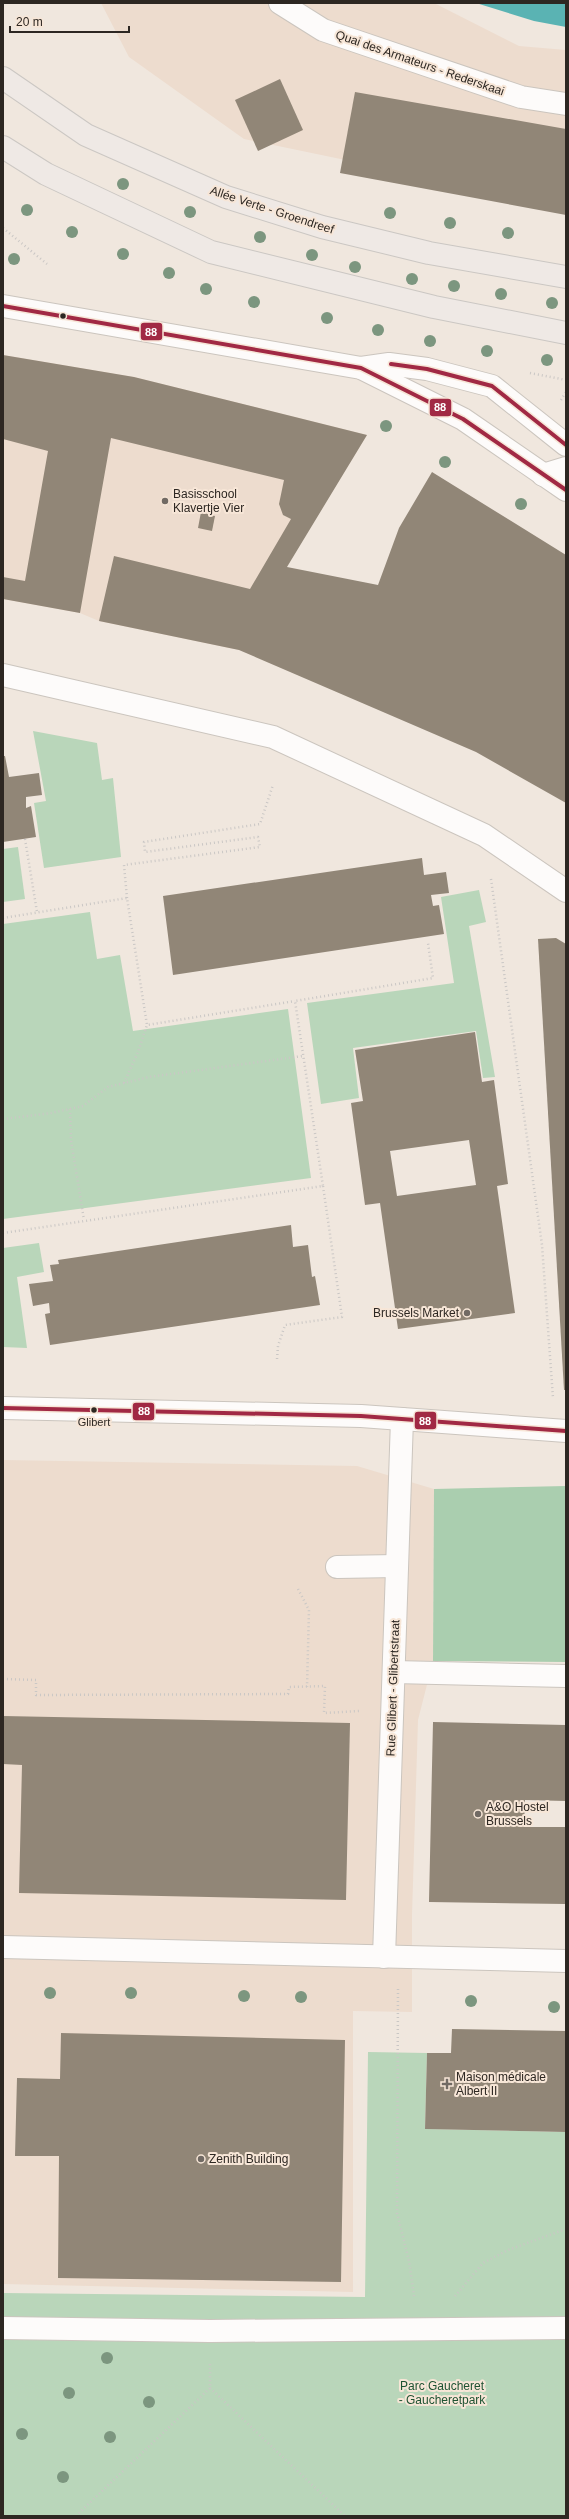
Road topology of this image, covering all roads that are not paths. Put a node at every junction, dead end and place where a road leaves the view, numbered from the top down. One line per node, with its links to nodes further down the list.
1 (280, 3): 3 (street, Quai des Armateurs - Rederskaai)
2 (3, 78): 5 (main road, Allée Verte - Groendreef)
3 (566, 104)
4 (3, 147): 7 (main road)
5 (566, 277)
6 (3, 306): 8 (street)
7 (566, 333)
8 (362, 368): 9 (street); 11 (street)
9 (566, 445)
10 (566, 468): 11 (street)
11 (543, 475): 12 (street)
12 (566, 490)
13 (3, 675): 14 (street)
14 (566, 891)
15 (3, 1408): 16 (street)
16 (402, 1419): 17 (street); 19 (street, Rue Glibert - Glibertstraat)
17 (561, 1431)
18 (337, 1566): 19 (street)
19 (397, 1566): 20 (street, Rue Glibert - Glibertstraat)
20 (394, 1672): 21 (street); 23 (street, Rue Glibert - Glibertstraat)
21 (566, 1676)
22 (3, 1947): 23 (street)
23 (391, 1957): 24 (street)
24 (566, 1961)
25 (3, 2328): 26 (street)
26 (566, 2328)

